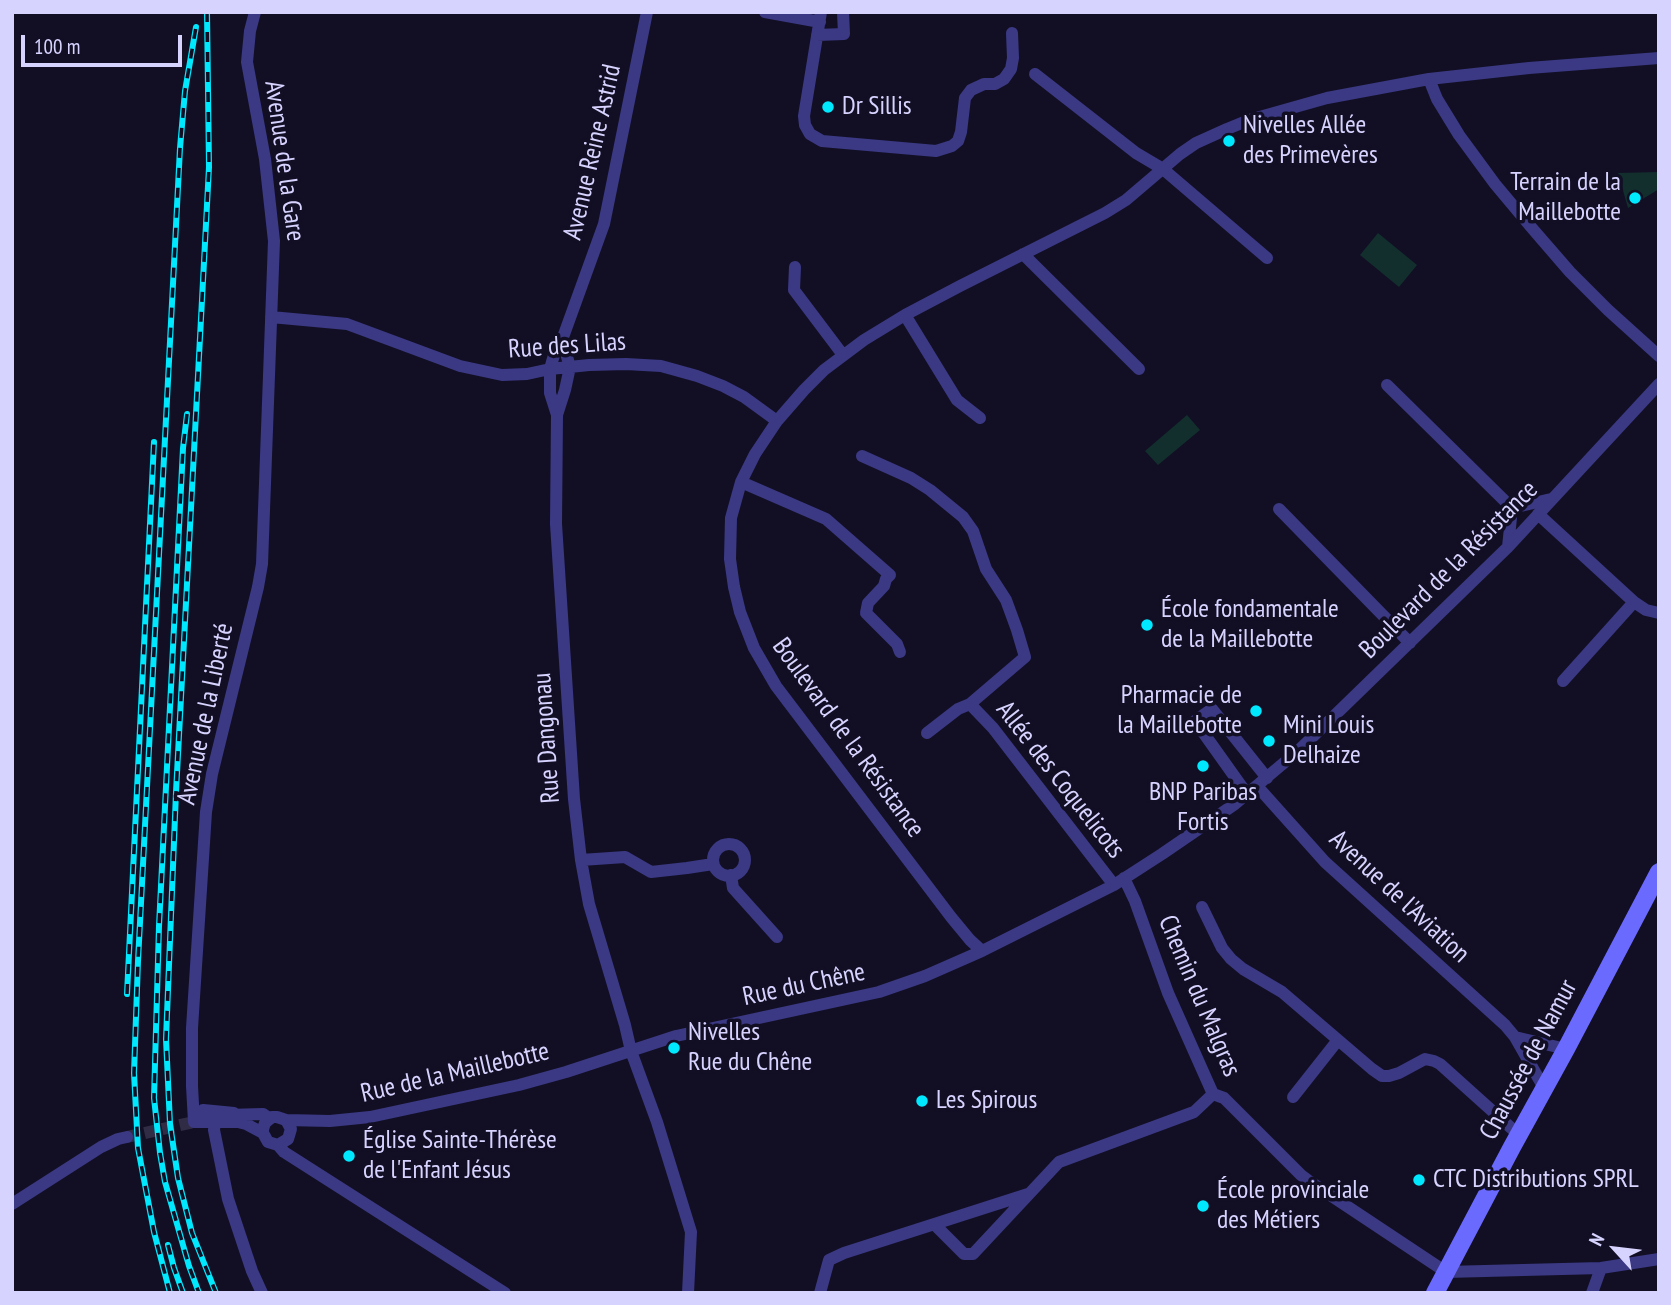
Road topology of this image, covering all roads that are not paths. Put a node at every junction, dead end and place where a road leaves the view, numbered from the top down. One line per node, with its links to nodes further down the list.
1 (254, 12): 15 (street, Avenue de la Gare)
2 (647, 12): 16 (street, Avenue Reine Astrid)
3 (765, 12): 5 (street)
4 (843, 12): 5 (street)
5 (820, 23): 6 (street)
6 (1012, 33)
7 (1659, 58): 9 (street, Boulevard de la Résistance)
8 (1035, 74): 10 (street)
9 (1429, 79): 10 (street, Boulevard de la Résistance); 18 (street)
10 (1163, 169): 11 (street, Boulevard de la Résistance); 12 (street)
11 (1023, 254): 14 (street, Boulevard de la Résistance); 21 (street)
12 (1268, 258)
13 (795, 267): 17 (street)
14 (905, 315): 17 (street, Boulevard de la Résistance); 25 (street)
15 (271, 317): 20 (street, Rue des Lilas); 61 (street, Avenue de la Liberté)
16 (562, 340): 19 (street); 20 (street, Avenue Reine Astrid)
17 (843, 355): 26 (street, Boulevard de la Résistance)
18 (1659, 356)
19 (570, 367): 20 (street, Rue des Lilas); 24 (street, Rue Dangonau); 26 (street, Rue des Lilas)
20 (551, 369): 24 (street, Rue Dangonau)
21 (1139, 369)
22 (1659, 384): 29 (street, Boulevard de la Résistance)
23 (1387, 385): 30 (street)
24 (556, 415): 42 (street, Rue Dangonau)
25 (980, 418)
26 (777, 421): 28 (street, Boulevard de la Résistance)
27 (862, 456): 39 (street, Allée des Coquelicots)
28 (741, 482): 37 (street); 49 (street, Boulevard de la Résistance)
29 (1551, 499): 30 (street); 32 (street, Boulevard de la Résistance)
30 (1512, 508): 33 (street)
31 (1279, 509): 36 (street)
32 (1538, 514): 33 (street, Boulevard de la Résistance); 34 (street)
33 (1508, 547): 36 (street, Boulevard de la Résistance)
34 (1634, 602): 35 (street); 38 (street)
35 (1659, 613)
36 (1410, 643): 41 (street, Boulevard de la Résistance)
37 (900, 652)
38 (1563, 681)
39 (970, 704): 40 (street, Allée des Coquelicots); 46 (street, Allée des Coquelicots)
40 (927, 733)
41 (1257, 786): 41 (street); 46 (street, Boulevard de la Résistance); 50 (street, Avenue de l'Aviation)
42 (581, 860): 43 (street); 53 (street, Rue Dangonau)
43 (713, 863): 45 (street); 45 (street)
44 (1659, 872): 52 (street, Chaussée de Namur)
45 (731, 876): 48 (street)
46 (1119, 881): 49 (street, Boulevard de la Résistance); 55 (street, Chemin du Malgras)
47 (1202, 907): 51 (street)
48 (777, 937)
49 (982, 951): 53 (street, Rue du Chêne)
50 (1515, 1037): 52 (street); 54 (street, Avenue de l'Aviation)
51 (1338, 1040): 56 (street); 63 (street)
52 (1566, 1049): 54 (street, Chaussée de Namur)
53 (631, 1051): 59 (street, Rue de la Maillebotte); 74 (street, Rue Dangonau)
54 (1544, 1088): 63 (street, Chaussée de Namur)
55 (1213, 1094): 66 (street); 71 (street, Chemin du Malgras)
56 (1293, 1097)
57 (245, 1114): 58 (street); 60 (street); 61 (street)
58 (270, 1119): 59 (street); 62 (street)
59 (286, 1120): 65 (street)
60 (215, 1121): 61 (street); 62 (street); 72 (street)
61 (194, 1122)
62 (263, 1133): 65 (street)
63 (1519, 1135): 71 (street, Chaussée de Namur)
64 (127, 1137): 67 (street)
65 (278, 1144): 73 (street)
66 (1028, 1194): 68 (street); 68 (street)
67 (12, 1204)
68 (935, 1225): 75 (street)
69 (1659, 1259): 70 (street)
70 (1601, 1268): 71 (street); 77 (street)
71 (1446, 1272): 76 (street, Chaussée de Namur)
72 (262, 1293)
73 (505, 1293)
74 (688, 1293)
75 (820, 1293)
76 (1435, 1293)
77 (1592, 1293)

